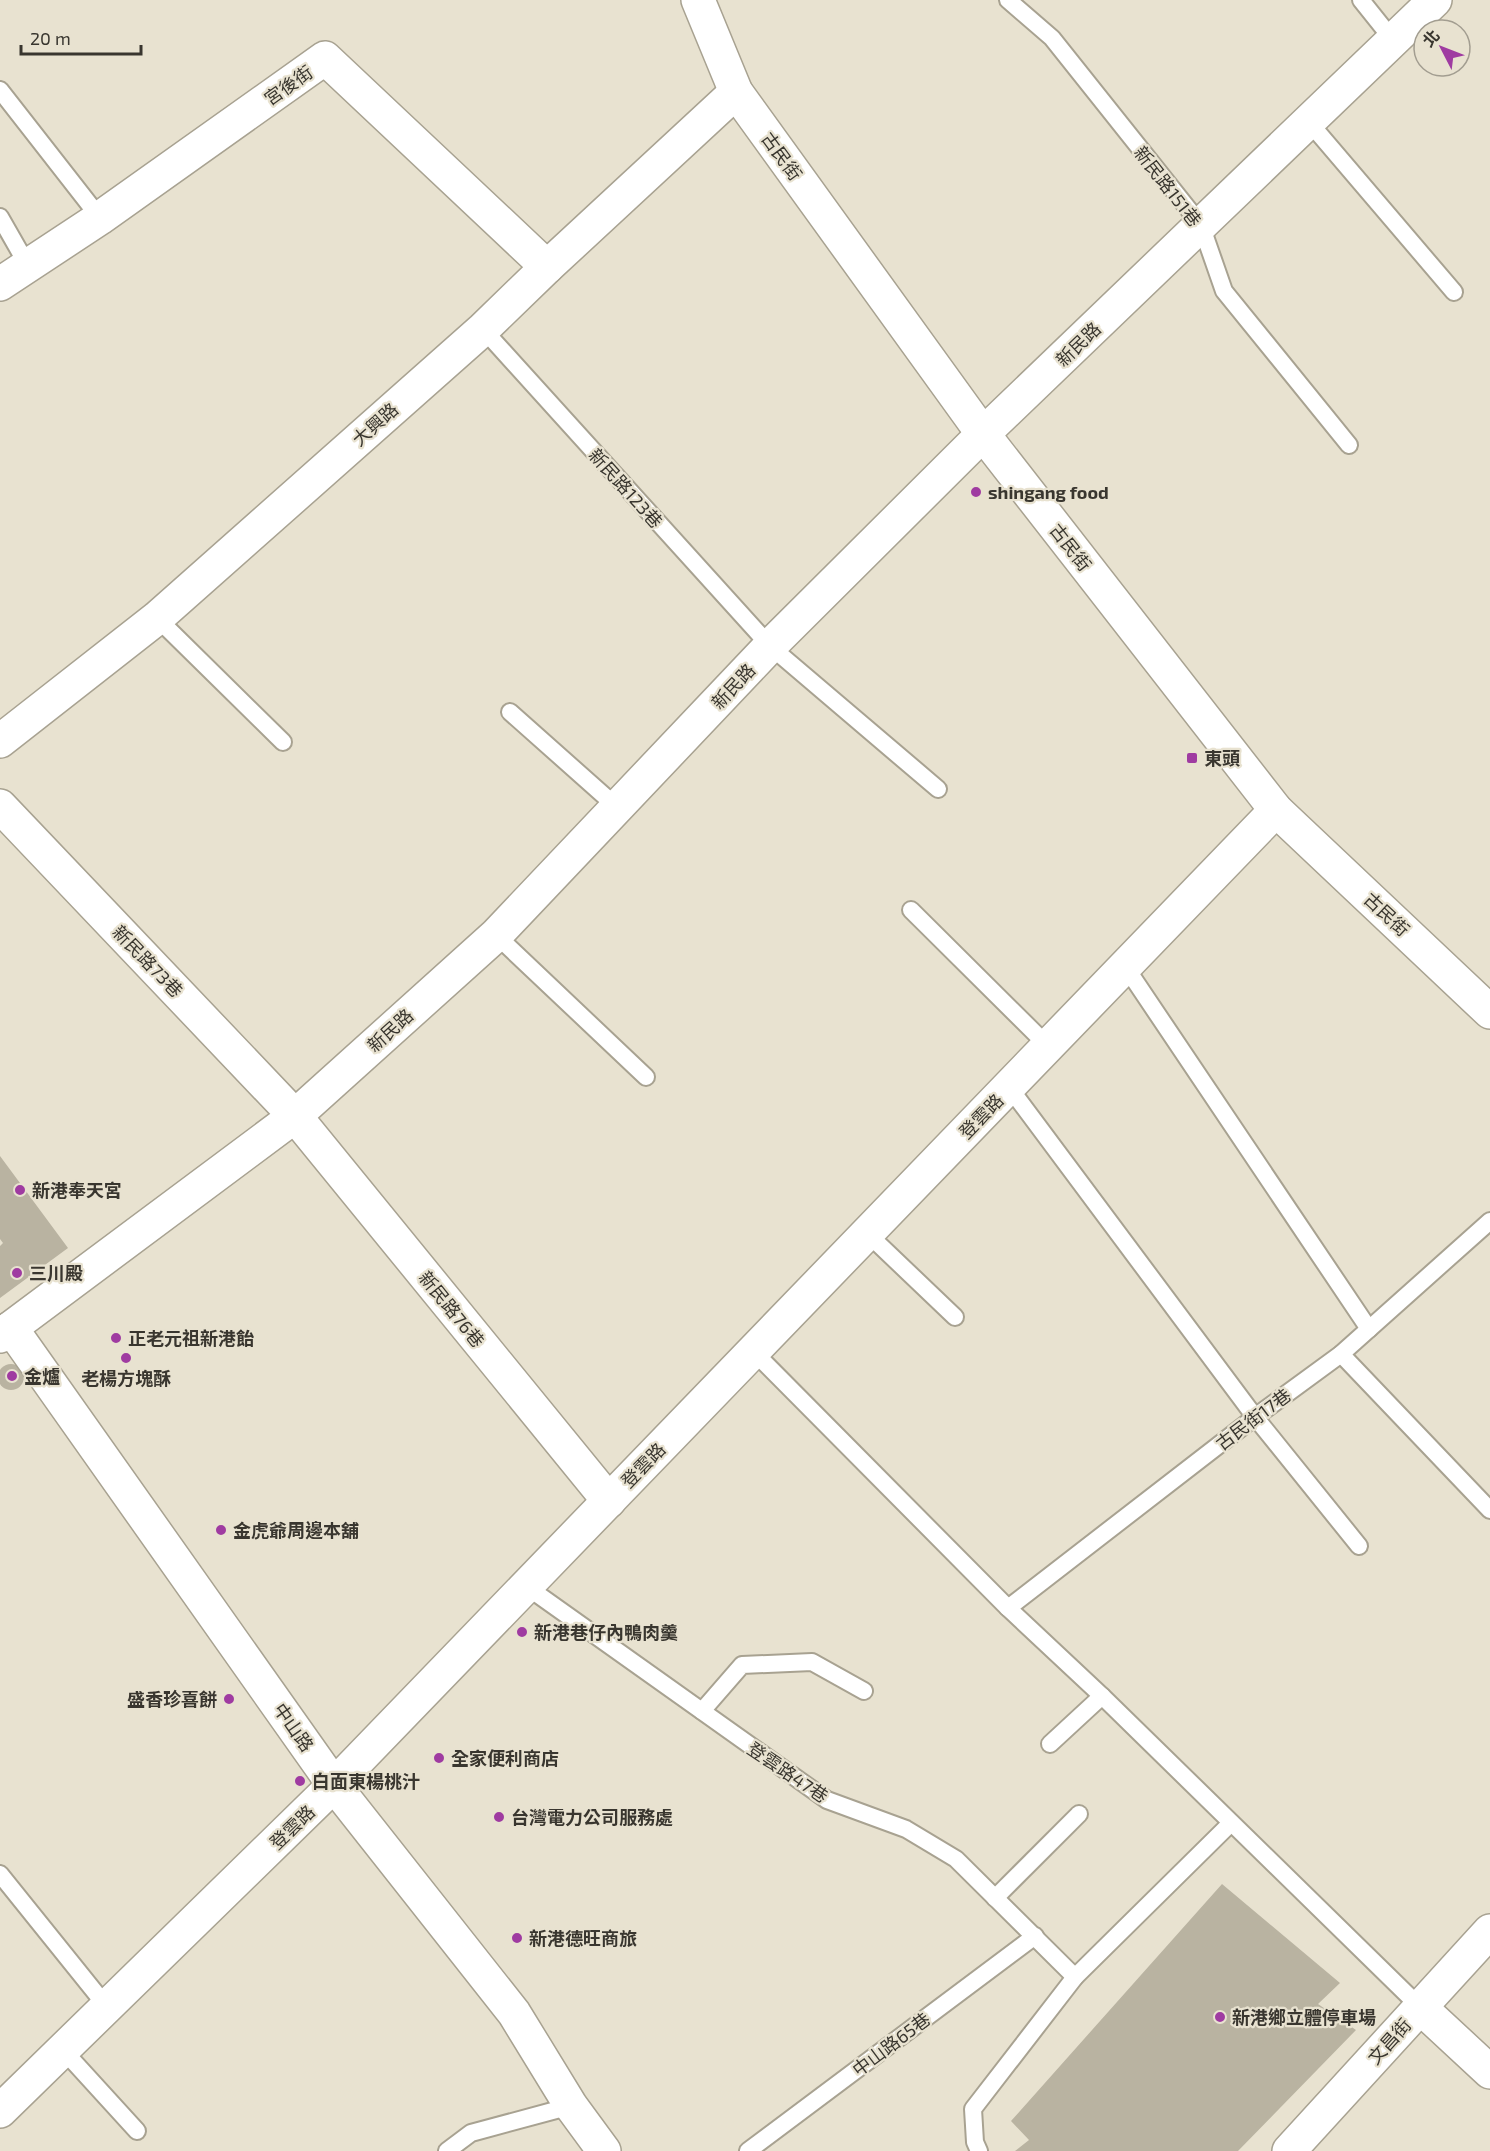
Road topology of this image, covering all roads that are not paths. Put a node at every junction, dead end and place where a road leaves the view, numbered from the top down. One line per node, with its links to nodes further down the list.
1 (698, 0): 7 (street, 古民街)
2 (1008, 0): 11 (lane, 新民路151巷)
3 (1361, 0): 5 (lane)
4 (1435, 0): 5 (street, 新民路)
5 (1393, 40): 8 (street, 新民路)
6 (0, 90): 10 (lane)
7 (736, 92): 13 (street, 大興路); 17 (street, 古民街)
8 (1309, 122): 11 (street, 新民路); 15 (lane)
9 (0, 217): 12 (lane)
10 (100, 218): 12 (street, 宮後街); 13 (street, 宮後街)
11 (1201, 225): 17 (street, 新民路); 18 (lane, 新民路151巷)
12 (28, 266): 14 (street, 宮後街)
13 (547, 267): 16 (street, 大興路)
14 (0, 284)
15 (1454, 292)
16 (483, 329): 19 (street, 大興路); 20 (lane, 新民路123巷)
17 (984, 434): 20 (street, 新民路); 27 (street, 古民街)
18 (1349, 445)
19 (157, 618): 22 (street, 大興路); 23 (lane)
20 (770, 646): 24 (lane, 新民路123巷); 26 (street, 新民路)
21 (510, 712): 26 (lane)
22 (0, 741)
23 (283, 742)
24 (938, 789)
25 (0, 806): 35 (street, 新民路73巷)
26 (618, 807): 29 (street, 新民路)
27 (1276, 810): 30 (street, 登雲路); 31 (street, 古民街)
28 (911, 910): 32 (lane)
29 (496, 935): 33 (lane); 35 (street, 新民路)
30 (1125, 966): 32 (street, 登雲路); 39 (lane)
31 (1490, 1012)
32 (1048, 1046): 34 (street, 登雲路)
33 (646, 1077)
34 (1009, 1087): 37 (street, 登雲路); 43 (lane)
35 (295, 1116): 40 (street, 新民路); 44 (street, 新民路76巷)
36 (1490, 1221): 39 (lane, 古民街17巷)
37 (867, 1233): 38 (lane); 41 (street, 登雲路)
38 (955, 1317)
39 (1369, 1329): 42 (lane, 古民街17巷)
40 (5, 1332): 53 (street, 中山路)
41 (753, 1351): 44 (street, 登雲路); 48 (lane)
42 (1341, 1354): 43 (lane, 古民街17巷); 45 (lane)
43 (1255, 1417): 46 (lane); 48 (lane, 古民街17巷)
44 (609, 1501): 47 (street, 登雲路)
45 (1490, 1510)
46 (1359, 1546)
47 (525, 1586): 51 (lane, 登雲路47巷); 53 (street, 登雲路)
48 (1008, 1608): 50 (lane)
49 (864, 1691): 51 (lane)
50 (1102, 1696): 52 (lane); 55 (lane)
51 (702, 1711): 57 (lane, 登雲路47巷)
52 (1050, 1744)
53 (334, 1785): 61 (street, 登雲路); 65 (street, 中山路)
54 (1079, 1814): 57 (lane)
55 (1231, 1823): 60 (lane); 62 (lane)
56 (0, 1874): 61 (lane)
57 (995, 1898): 59 (lane, 登雲路47巷)
58 (1490, 1931): 62 (street, 文昌街)
59 (1035, 1936): 60 (lane, 登雲路47巷); 70 (lane, 中山路65巷)
60 (1075, 1977): 71 (lane)
61 (107, 2007): 63 (street, 登雲路)
62 (1420, 2007): 64 (street); 72 (street, 文昌街)
63 (64, 2051): 66 (street, 登雲路); 67 (lane)
64 (1490, 2072)
65 (571, 2106): 68 (lane); 69 (street, 中山路)
66 (0, 2111)
67 (137, 2131)
68 (447, 2151)
69 (604, 2151)
70 (748, 2151)
71 (979, 2151)
72 (1289, 2151)

